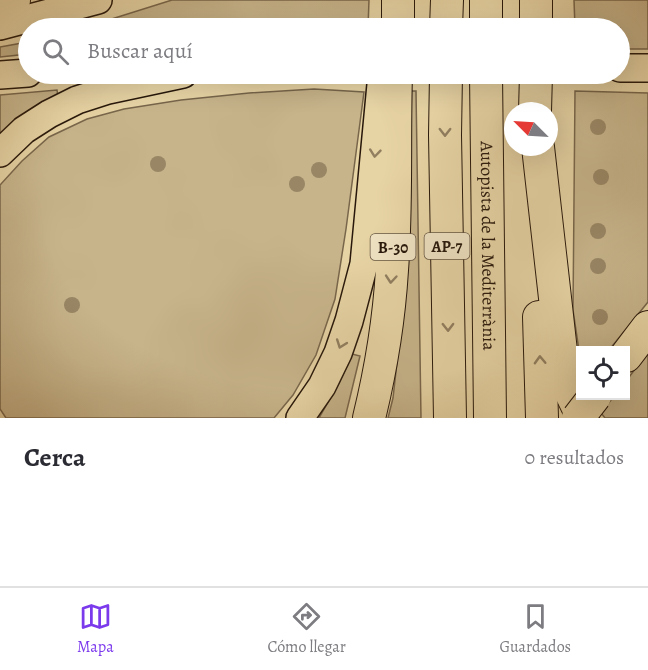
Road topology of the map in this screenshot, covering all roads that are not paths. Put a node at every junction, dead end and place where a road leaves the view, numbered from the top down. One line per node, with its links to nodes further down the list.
1 (14, 0): 8 (highway)
2 (98, 0): 9 (main road)
3 (388, 0): 10 (main road)
4 (398, 0): 11 (highway)
5 (447, 0): 12 (highway)
6 (486, 0): 13 (highway)
7 (536, 0): 14 (highway)
8 (0, 7)
9 (30, 18)
10 (387, 18)
11 (398, 18)
12 (446, 18)
13 (486, 18)
14 (536, 18)
15 (18, 21): 16 (main road)
16 (0, 26)
17 (630, 68): 18 (main road)
18 (648, 68)
19 (18, 74): 20 (main road)
20 (0, 75)
21 (136, 84): 28 (main road)
22 (381, 84): 34 (main road, one-way to 34)
23 (396, 84): 35 (highway, B-30, one-way to 35)
24 (446, 84): 36 (highway, AP-7, one-way to 36)
25 (486, 84): 37 (highway, Autopista de la Mediterrània / AP-7)
26 (536, 84): 27 (highway)
27 (535, 102)
28 (0, 153)
29 (537, 156): 38 (highway, one-way to 29)
30 (538, 156): 40 (highway)
31 (648, 327): 32 (highway)
32 (630, 351)
33 (592, 400): 39 (highway, bridge)
34 (300, 418)
35 (369, 418)
36 (450, 418)
37 (490, 418)
38 (542, 418)
39 (578, 418)
40 (583, 418)

